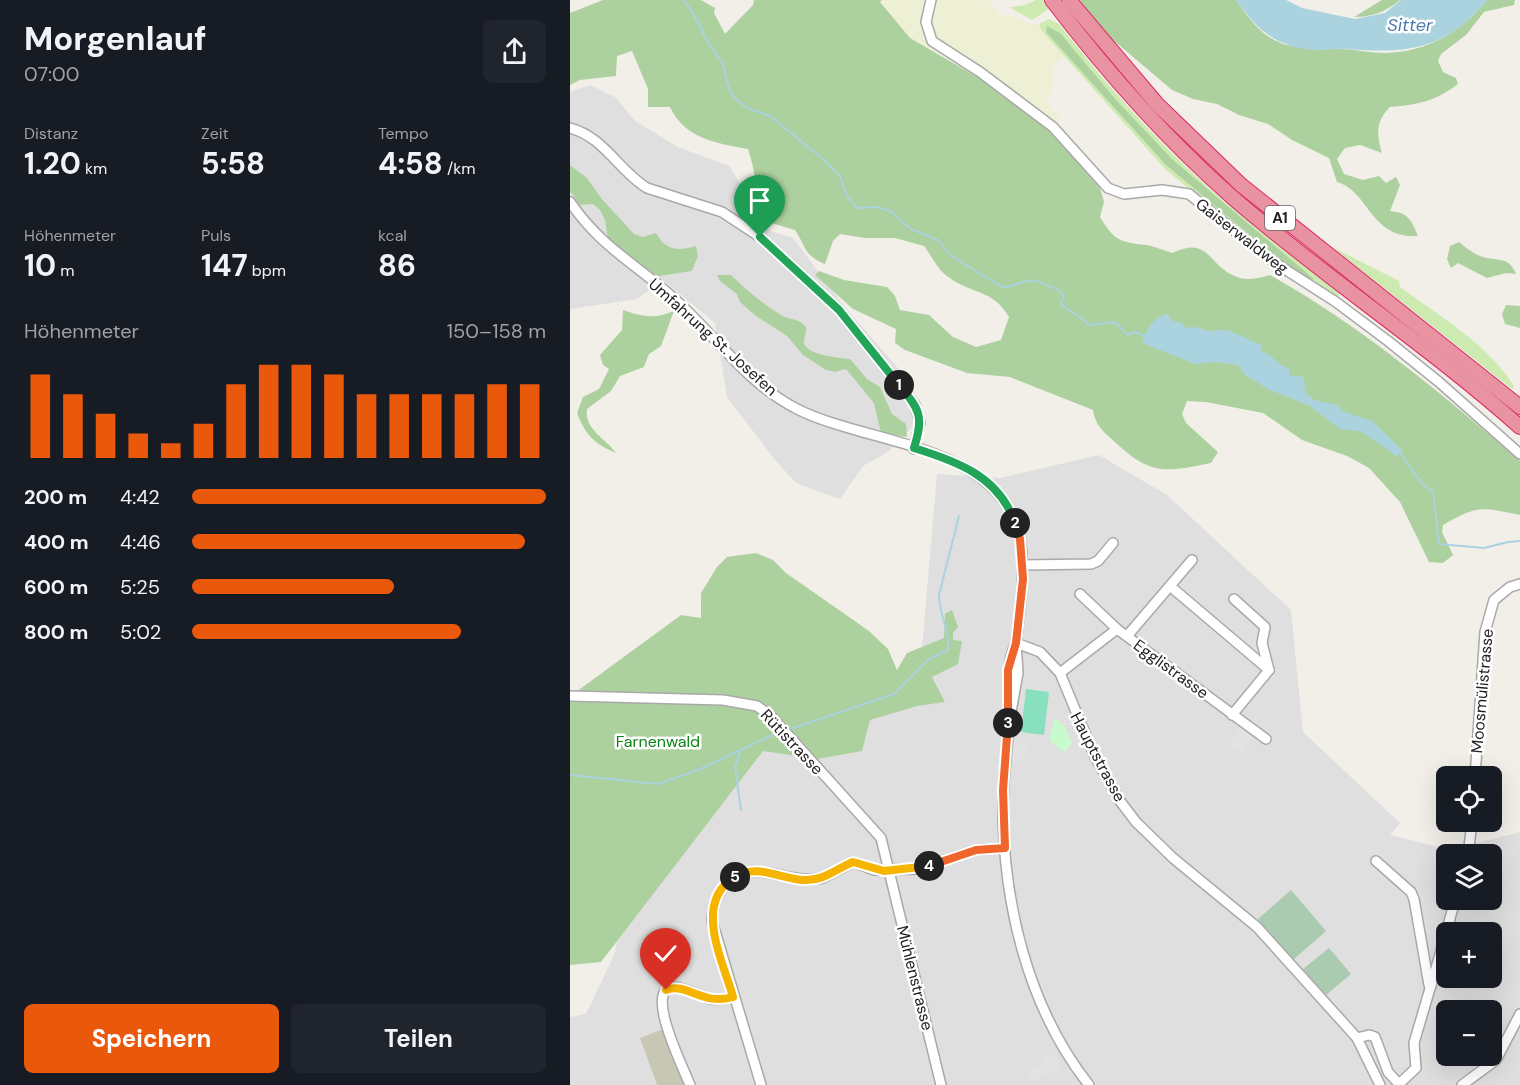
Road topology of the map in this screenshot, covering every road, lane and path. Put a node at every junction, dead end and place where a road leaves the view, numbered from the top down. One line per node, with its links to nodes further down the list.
1 (932, 0): 9 (street, Gaiserwaldweg)
2 (1052, 0): 7 (highway, A1)
3 (1069, 0): 6 (highway, A1)
4 (570, 128): 8 (street)
5 (570, 202): 8 (street, Umfahrung St. Josefen)
6 (1520, 407)
7 (1520, 427)
8 (914, 448): 12 (street)
9 (1520, 454)
10 (1113, 543): 12 (street)
11 (1192, 560): 14 (street)
12 (1023, 565): 19 (street)
13 (1520, 584): 25 (street, Moosmülistrasse)
14 (1170, 586): 18 (street); 20 (street)
15 (1080, 594): 17 (street, Egglistrasse)
16 (1234, 599): 20 (street)
17 (1116, 629): 18 (street, Egglistrasse); 21 (street)
18 (1127, 636): 23 (street, Egglistrasse)
19 (1016, 643): 21 (street, Hauptstrasse); 26 (street)
20 (1269, 670): 23 (street)
21 (1059, 673): 33 (street, Hauptstrasse)
22 (570, 696): 28 (street, Rütistrasse)
23 (1232, 715): 24 (street, Egglistrasse)
24 (1266, 739)
25 (1476, 766)
26 (1005, 848): 28 (street); 40 (street)
27 (1376, 861): 30 (street)
28 (890, 871): 31 (street); 39 (street, Mühlenstrasse)
29 (1436, 968): 30 (street)
30 (1431, 986): 35 (street)
31 (733, 997): 37 (street); 38 (street)
32 (1520, 1014): 34 (street)
33 (1357, 1038): 35 (street); 41 (street, Hauptstrasse)
34 (1475, 1077): 36 (street); 42 (street)
35 (1398, 1084)
36 (1482, 1084)
37 (690, 1085)
38 (761, 1085)
39 (941, 1085)
40 (1089, 1085)
41 (1380, 1085)
42 (1462, 1085)

